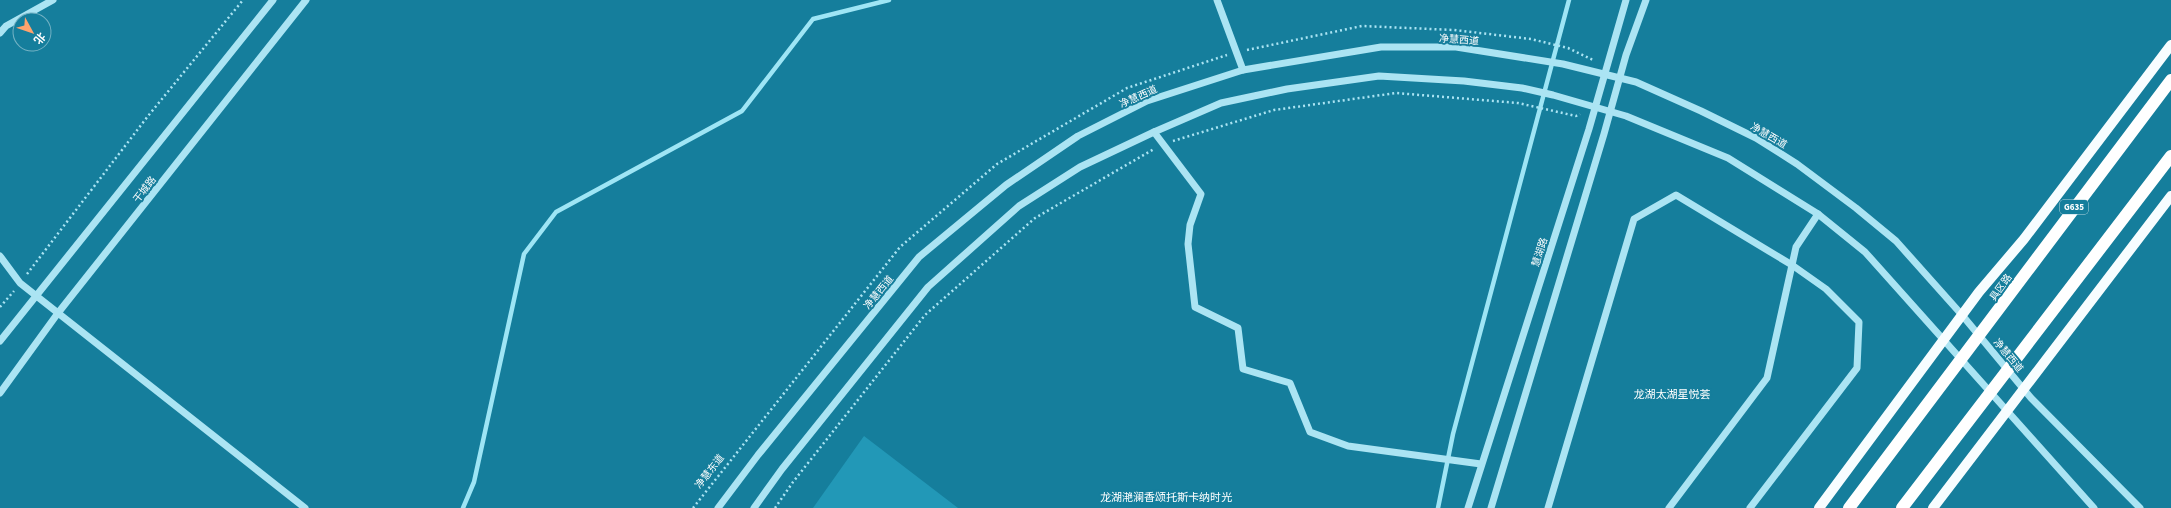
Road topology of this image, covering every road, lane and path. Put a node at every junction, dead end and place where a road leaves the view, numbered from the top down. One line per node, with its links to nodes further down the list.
1 (53, 0): 8 (street)
2 (243, 0): 26 (path)
3 (273, 0): 27 (street, 干城路)
4 (306, 0): 29 (street, 干城路)
5 (1217, 0): 12 (street)
6 (1626, 0): 13 (street, 慧湖路)
7 (1646, 0): 14 (street)
8 (0, 33)
9 (1531, 39): 11 (path)
10 (2171, 45): 30 (main road)
11 (1568, 48)
12 (1243, 70): 13 (street, 净慧西道); 44 (street, 净慧西道)
13 (1604, 75): 14 (street, 净慧西道); 16 (street, 慧湖路)
14 (1620, 78): 18 (street); 30 (street, 净慧西道)
15 (2171, 80): 31 (highway, 具区路 / G635)
16 (1595, 107): 18 (street); 19 (street); 41 (street, 慧湖路)
17 (1547, 109): 20 (path)
18 (1610, 112): 23 (street); 48 (street)
19 (1154, 132): 20 (street); 45 (street)
20 (1163, 144): 41 (street); 46 (path)
21 (2171, 156): 35 (highway)
22 (2171, 196): 36 (main road)
23 (1818, 214): 25 (street); 32 (street)
24 (0, 256): 26 (street)
25 (1792, 265): 49 (street); 50 (street); 51 (street)
26 (20, 283): 27 (street); 28 (path)
27 (37, 295): 29 (street); 33 (street, 干城路)
28 (0, 307)
29 (58, 313): 38 (street, 干城路); 42 (street)
30 (1962, 315): 31 (street, 净慧西道); 32 (main road)
31 (1979, 335): 34 (highway, 具区路 / G635); 35 (street, 净慧西道)
32 (1945, 340): 34 (street); 52 (main road)
33 (0, 341)
34 (1961, 358): 37 (street); 53 (highway, 具区路 / G635)
35 (2008, 369): 36 (street, 净慧西道); 37 (highway)
36 (2024, 389): 39 (main road); 57 (street, 净慧西道)
37 (1990, 392): 39 (street); 54 (highway)
38 (0, 393)
39 (2007, 411): 55 (main road); 56 (street)
40 (741, 446): 43 (path, 净慧东道)
41 (1482, 464): 47 (street, 慧湖路)
42 (305, 508)
43 (693, 508)
44 (718, 508)
45 (754, 508)
46 (775, 508)
47 (1468, 508)
48 (1491, 508)
49 (1548, 508)
50 (1669, 508)
51 (1750, 508)
52 (1819, 508)
53 (1849, 508)
54 (1902, 508)
55 (1933, 508)
56 (2094, 508)
57 (2140, 508)

